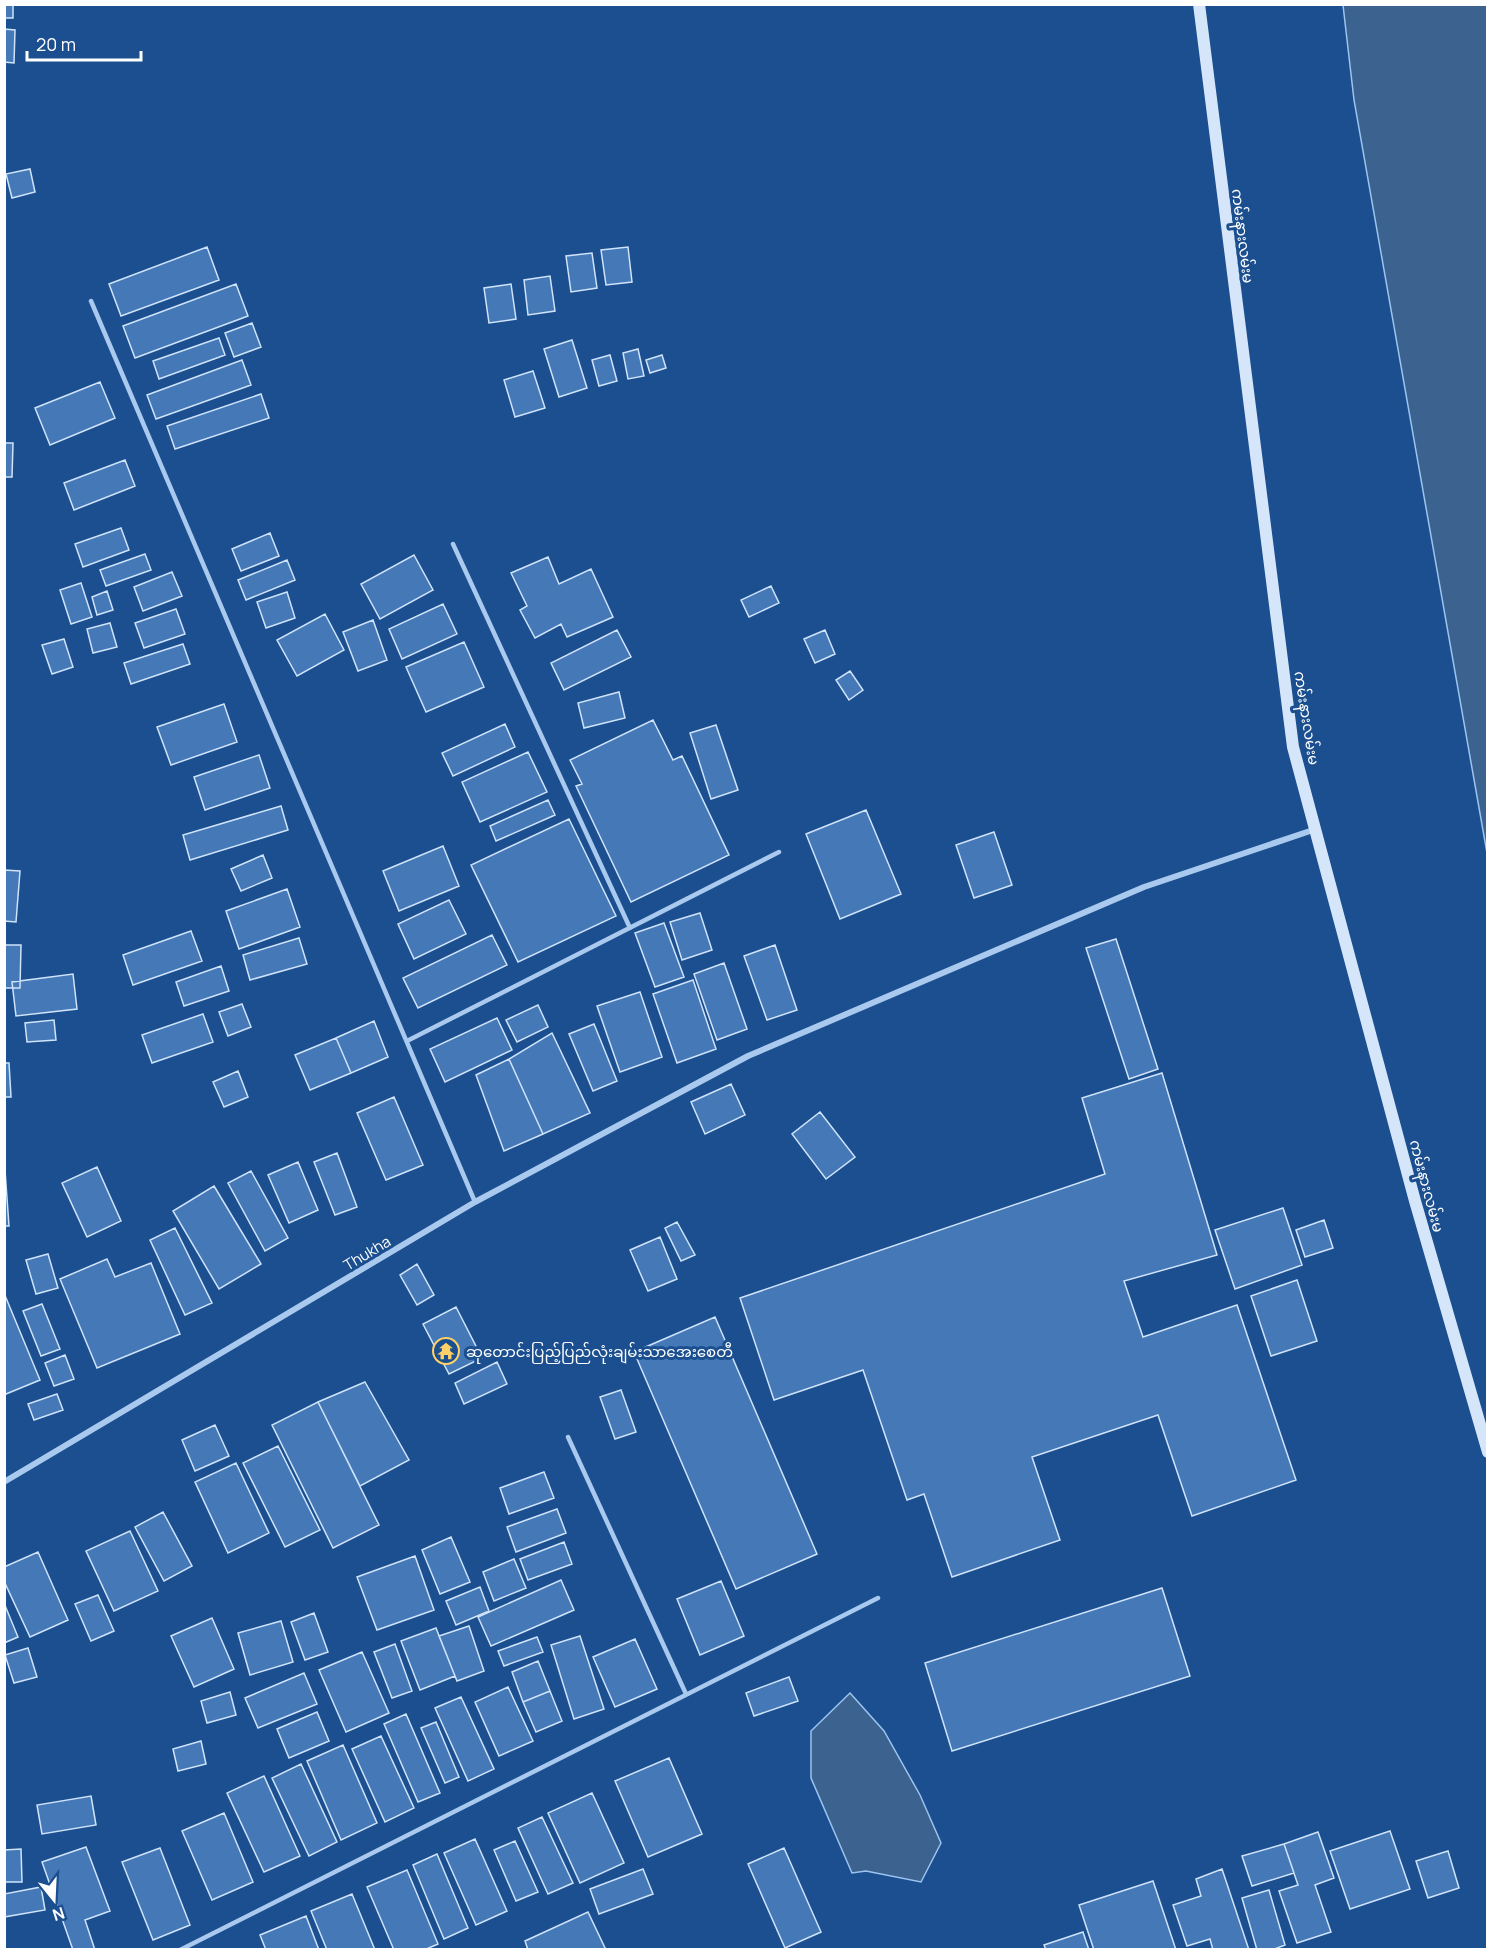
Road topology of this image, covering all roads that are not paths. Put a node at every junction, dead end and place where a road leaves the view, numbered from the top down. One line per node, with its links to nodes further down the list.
1 (1199, 4): 4 (main road, ကမ်းနားလမ်းမ)
2 (91, 301): 7 (lane)
3 (453, 544): 6 (lane)
4 (1316, 829): 8 (street, Thukha); 10 (main road, ကမ်းနားလမ်းမ)
5 (779, 852): 6 (lane)
6 (630, 928): 7 (lane)
7 (407, 1041): 8 (lane)
8 (476, 1202): 11 (street, Thukha)
9 (568, 1437): 13 (lane)
10 (1488, 1452)
11 (4, 1482)
12 (878, 1598): 13 (lane)
13 (686, 1694): 14 (lane)
14 (180, 1950)

